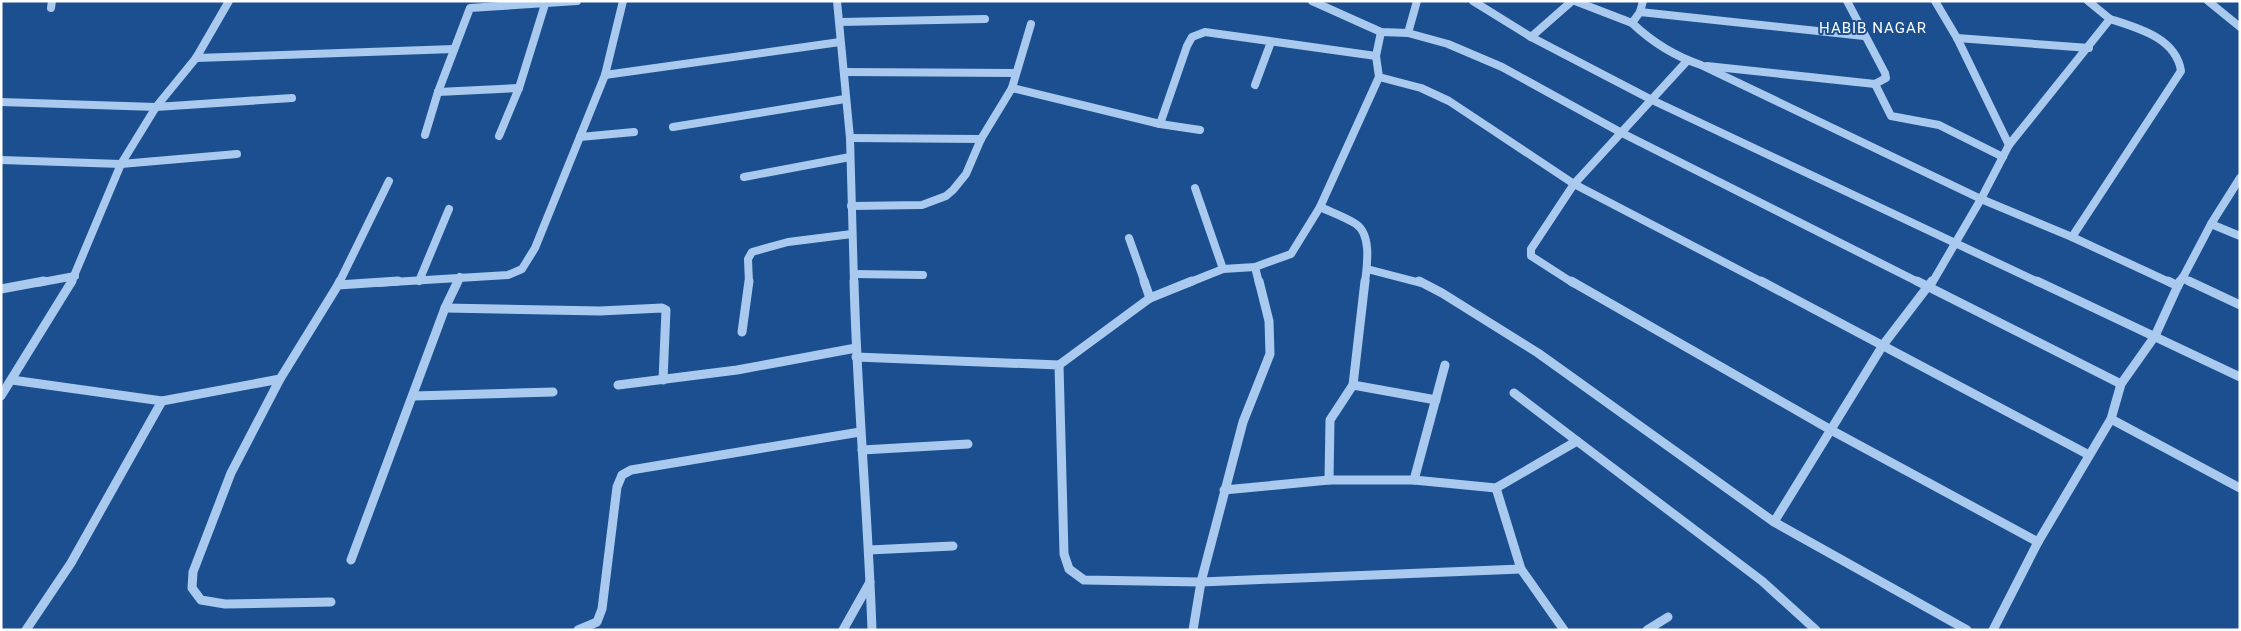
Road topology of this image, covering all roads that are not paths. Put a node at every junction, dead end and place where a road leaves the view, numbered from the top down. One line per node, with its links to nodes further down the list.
1 (229, 1): 32 (street)
2 (577, 1): 14 (street)
3 (623, 1): 37 (street)
4 (837, 1): 18 (street)
5 (1312, 1): 22 (street)
6 (1417, 1): 23 (street)
7 (1473, 1): 25 (street)
8 (1574, 1): 19 (street); 25 (street)
9 (1643, 1): 15 (street)
10 (1847, 1): 24 (street)
11 (1935, 1): 26 (street)
12 (2088, 1): 17 (street)
13 (2208, 1): 21 (street)
14 (545, 2): 30 (street); 41 (street)
15 (1640, 12): 19 (street); 24 (street)
16 (985, 19): 18 (street)
17 (2110, 19): 29 (street); 77 (street)
18 (840, 22): 27 (street)
19 (1632, 23): 33 (street)
20 (1031, 24): 36 (street)
21 (2240, 26)
22 (1381, 32): 23 (street); 31 (street)
23 (1408, 33): 53 (street)
24 (1864, 36): 39 (street)
25 (1531, 37): 46 (street)
26 (1958, 38): 29 (street); 59 (street)
27 (840, 42): 35 (street); 37 (street)
28 (1271, 42): 31 (street); 40 (street); 49 (street)
29 (2089, 48): 59 (street)
30 (454, 49): 32 (street); 43 (street)
31 (1376, 56): 38 (street)
32 (196, 58): 48 (street)
33 (1687, 61): 34 (street); 46 (street)
34 (1701, 65): 39 (street); 70 (street)
35 (844, 72): 36 (street); 45 (street)
36 (1015, 73): 42 (street)
37 (605, 75): 56 (street)
38 (1379, 77): 68 (street); 72 (street)
39 (1875, 84): 62 (street)
40 (1255, 85)
41 (519, 88): 43 (street); 55 (street)
42 (1012, 88): 49 (street); 58 (street)
43 (438, 92): 54 (street)
44 (292, 98): 48 (street)
45 (845, 99): 50 (street); 57 (street)
46 (1652, 100): 53 (street); 79 (street)
47 (1, 102): 48 (street)
48 (156, 107): 64 (street)
49 (1160, 124): 51 (street)
50 (673, 126)
51 (1200, 130)
52 (634, 132): 56 (street)
53 (1620, 132): 68 (street); 90 (street)
54 (425, 135)
55 (500, 136)
56 (580, 137): 86 (street)
57 (850, 138): 58 (street); 61 (street)
58 (981, 139): 71 (street)
59 (2009, 145): 62 (street)
60 (237, 154): 64 (street)
61 (850, 157): 65 (street); 71 (street)
62 (2003, 157): 70 (street)
63 (1, 160): 64 (street)
64 (121, 164): 85 (street)
65 (744, 177)
66 (2240, 178): 74 (street)
67 (389, 181): 89 (street)
68 (1574, 184): 97 (street); 115 (street)
69 (1195, 188): 81 (street)
70 (1981, 199): 77 (street); 79 (street)
71 (851, 206): 75 (street)
72 (1320, 207): 80 (street); 82 (street)
73 (449, 209): 87 (street)
74 (2211, 224): 76 (street); 88 (street)
75 (852, 234): 83 (street); 95 (street)
76 (2240, 236)
77 (2072, 237): 88 (street)
78 (1129, 238): 92 (street)
79 (1957, 242): 90 (street); 96 (street)
80 (1256, 267): 81 (street); 125 (street)
81 (1222, 268): 92 (street)
82 (1367, 269): 106 (street); 126 (street)
83 (854, 274): 84 (street); 98 (street)
84 (923, 275)
85 (75, 276): 91 (street); 103 (street)
86 (460, 277): 87 (street); 94 (street)
87 (419, 281): 89 (street)
88 (2180, 282): 93 (street); 96 (street)
89 (338, 285): 102 (street)
90 (1929, 287): 97 (street); 105 (street)
91 (1, 289)
92 (1150, 298): 99 (street)
93 (2240, 305)
94 (445, 308): 104 (street); 111 (street)
95 (742, 332)
96 (2155, 336): 101 (street); 105 (street)
97 (1883, 345): 115 (street); 120 (street)
98 (856, 352): 99 (street); 104 (street); 116 (street)
99 (1059, 365): 133 (street)
100 (1445, 365): 112 (street)
101 (2240, 377)
102 (280, 379): 113 (street); 134 (street)
103 (12, 380): 110 (street); 113 (street)
104 (663, 380): 107 (street)
105 (2121, 384): 114 (street)
106 (1353, 385): 112 (street); 121 (street)
107 (618, 386)
108 (553, 392): 111 (street)
109 (1514, 393): 117 (street)
110 (1, 396)
111 (414, 396): 130 (street)
112 (1436, 400): 122 (street)
113 (162, 401): 136 (street)
114 (2111, 419): 120 (street); 124 (street)
115 (1831, 430): 126 (street); 127 (street)
116 (860, 432): 119 (street); 137 (street)
117 (1577, 441): 123 (street); 143 (street)
118 (968, 444): 119 (street)
119 (862, 450): 129 (street)
120 (2089, 455): 127 (street)
121 (1329, 480): 122 (street); 125 (street)
122 (1414, 480): 123 (street)
123 (1496, 488): 131 (street)
124 (2240, 488)
125 (1224, 490): 133 (street)
126 (1774, 522): 144 (street)
127 (2038, 542): 145 (street)
128 (953, 546): 129 (street)
129 (869, 550): 132 (street)
130 (351, 560)
131 (1521, 569): 133 (street); 141 (street)
132 (870, 582): 138 (street); 139 (street)
133 (1201, 582): 140 (street)
134 (332, 602)
135 (1668, 617): 142 (street)
136 (26, 630)
137 (578, 630)
138 (844, 630)
139 (872, 630)
140 (1192, 630)
141 (1564, 630)
142 (1647, 630)
143 (1816, 630)
144 (1967, 630)
145 (1993, 630)

